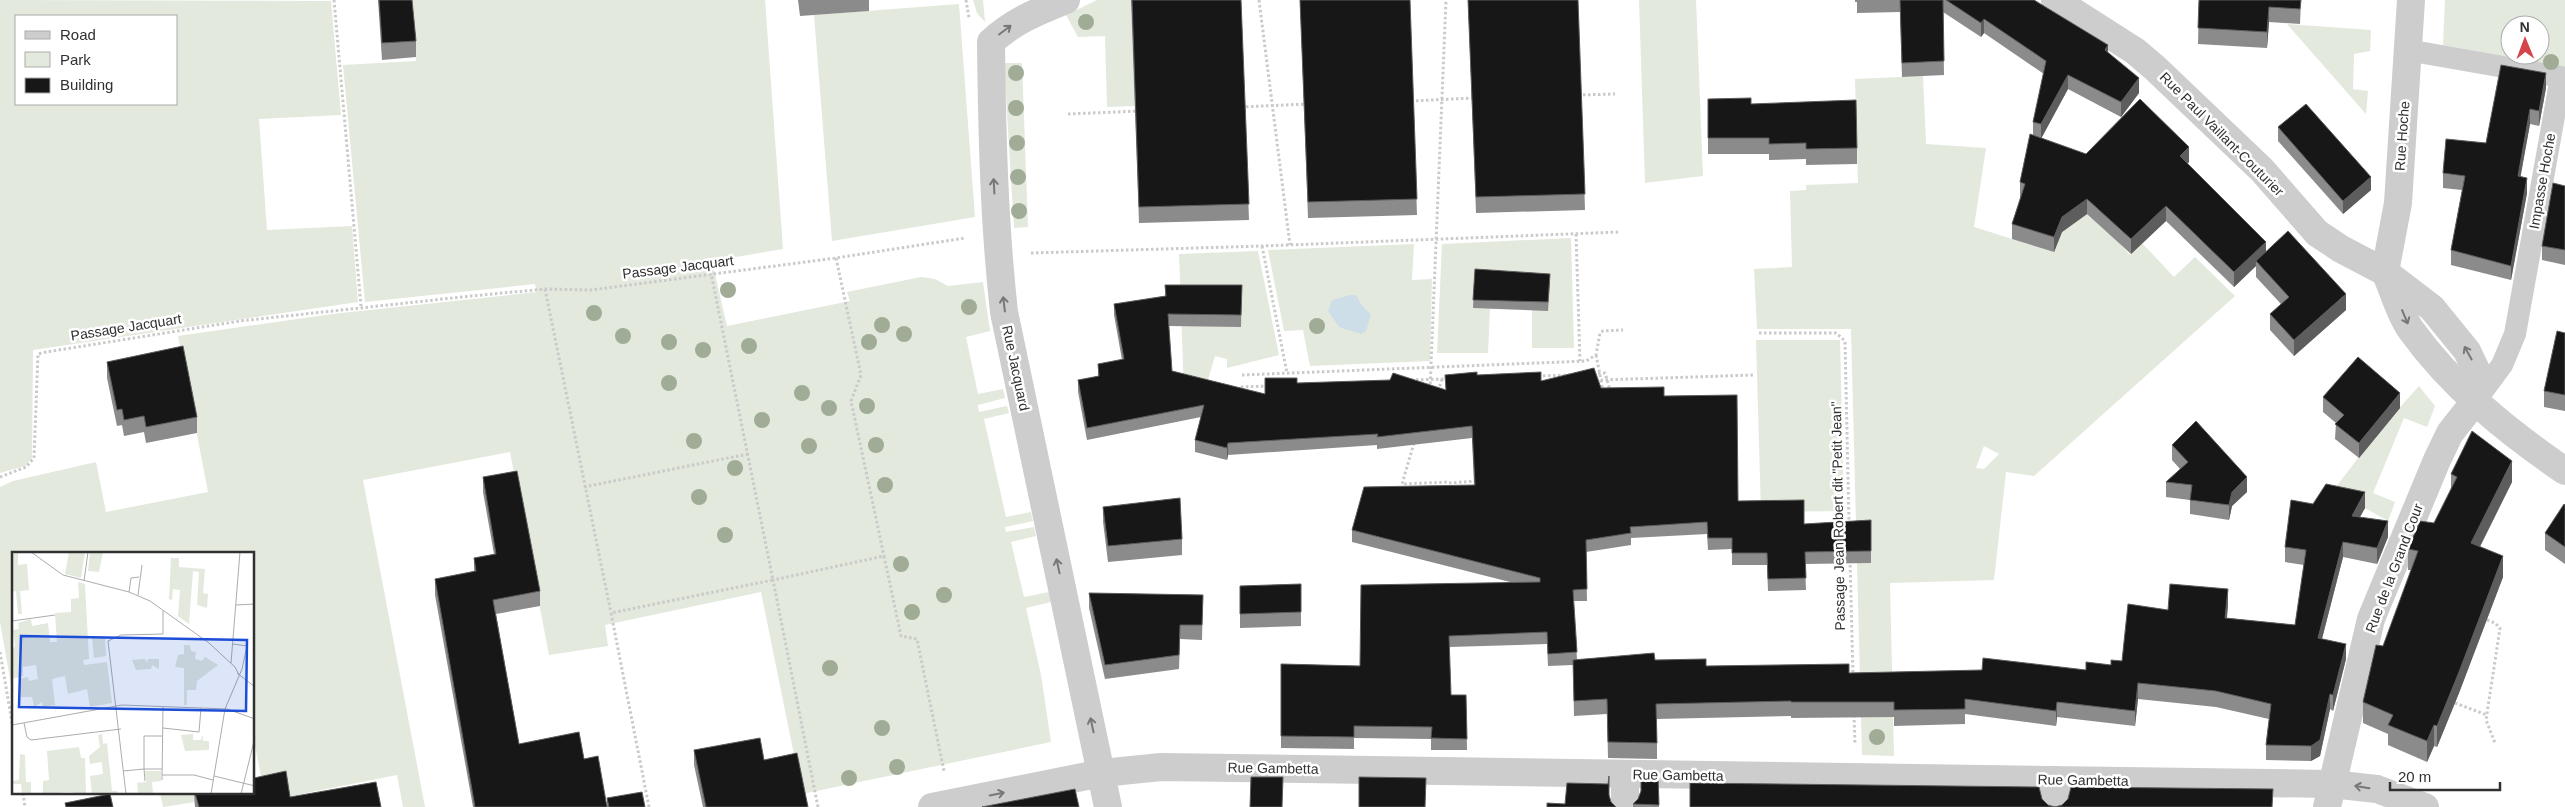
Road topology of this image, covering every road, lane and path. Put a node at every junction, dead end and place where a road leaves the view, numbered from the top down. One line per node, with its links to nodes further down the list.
1 (334, 0): 28 (path)
2 (1066, 0): 23 (street, Rue Jacquard, one-way to 2)
3 (1259, 0): 14 (path)
4 (1446, 0): 11 (path)
5 (2055, 0): 25 (street, Rue Paul Vaillant-Couturier)
6 (2410, 0): 7 (street, Rue Hoche)
7 (2407, 50): 25 (street, Rue Hoche); 50 (lane, Impasse Hoche)
8 (1615, 94): 9 (path)
9 (1571, 95)
10 (1479, 98): 11 (path)
11 (1442, 99): 12 (path); 20 (path)
12 (1403, 101)
13 (1309, 104): 14 (path)
14 (1272, 105): 15 (path); 21 (path)
15 (1234, 107)
16 (1146, 110): 17 (path)
17 (1068, 114)
18 (1620, 232): 19 (path, Passage Jacquart)
19 (1576, 234): 20 (path, Passage Jacquart); 32 (path)
20 (1438, 240): 21 (path, Passage Jacquart); 33 (path)
21 (1290, 245): 22 (path, Passage Jacquart)
22 (1262, 246): 23 (path, Passage Jacquart); 34 (path)
23 (998, 252): 24 (path, Passage Jacquart); 72 (street, Rue Jacquard, one-way to 23)
24 (836, 258): 26 (path, Passage Jacquart); 60 (path)
25 (2385, 272): 50 (street)
26 (711, 273): 27 (path, Passage Jacquart); 52 (path)
27 (545, 289): 28 (path, Passage Jacquart); 57 (path)
28 (361, 306): 54 (path, Passage Jacquart)
29 (1622, 330): 31 (path)
30 (1759, 333): 59 (path, Passage Jean Robert dit "Petit Jean")
31 (1596, 355): 32 (path); 42 (path)
32 (1580, 361): 33 (path)
33 (1432, 367): 34 (path); 46 (path)
34 (1287, 373): 37 (path)
35 (1577, 374): 39 (path)
36 (1586, 374): 45 (path)
37 (1242, 375)
38 (1754, 375): 42 (path)
39 (1528, 376)
40 (1442, 379): 41 (path); 43 (path); 47 (path)
41 (1452, 379)
42 (1601, 380): 48 (path)
43 (1404, 381)
44 (1269, 386): 49 (path)
45 (1610, 392)
46 (1430, 393)
47 (1436, 396)
48 (1605, 398)
49 (1237, 399)
50 (2476, 400): 53 (street); 77 (street, Rue de la Grand Cour)
51 (1417, 434): 56 (path)
52 (748, 454): 57 (path); 62 (path)
53 (2565, 471)
54 (0, 477)
55 (1487, 480): 56 (path)
56 (1449, 482): 58 (path)
57 (584, 487): 63 (path)
58 (1449, 490)
59 (1849, 528)
60 (884, 556): 62 (path); 78 (path)
61 (1850, 556): 66 (path, Passage Jean Robert dit "Petit Jean")
62 (773, 580): 63 (path); 81 (path)
63 (612, 613): 80 (path)
64 (2487, 620): 69 (path)
65 (0, 652): 70 (path)
66 (1853, 680)
67 (2455, 703): 69 (path)
68 (1854, 709): 74 (path)
69 (2487, 715): 71 (path)
70 (12, 722)
71 (2495, 744)
72 (1102, 773): 73 (street, Rue Gambetta); 78 (street, Rue Gambetta, one-way to 72); 82 (street, Rue Jacquard)
73 (1625, 774): 74 (street, Rue Gambetta); 83 (street)
74 (1856, 778): 75 (street, Rue Gambetta)
75 (2055, 780): 77 (street, Rue Gambetta); 84 (street)
76 (23, 794): 79 (path)
77 (2329, 796): 85 (street, Rue Gambetta, one-way to 77)
78 (941, 805)
79 (25, 807)
80 (648, 807)
81 (818, 807)
82 (1108, 807)
83 (1626, 807)
84 (2055, 807)
85 (2424, 807)

